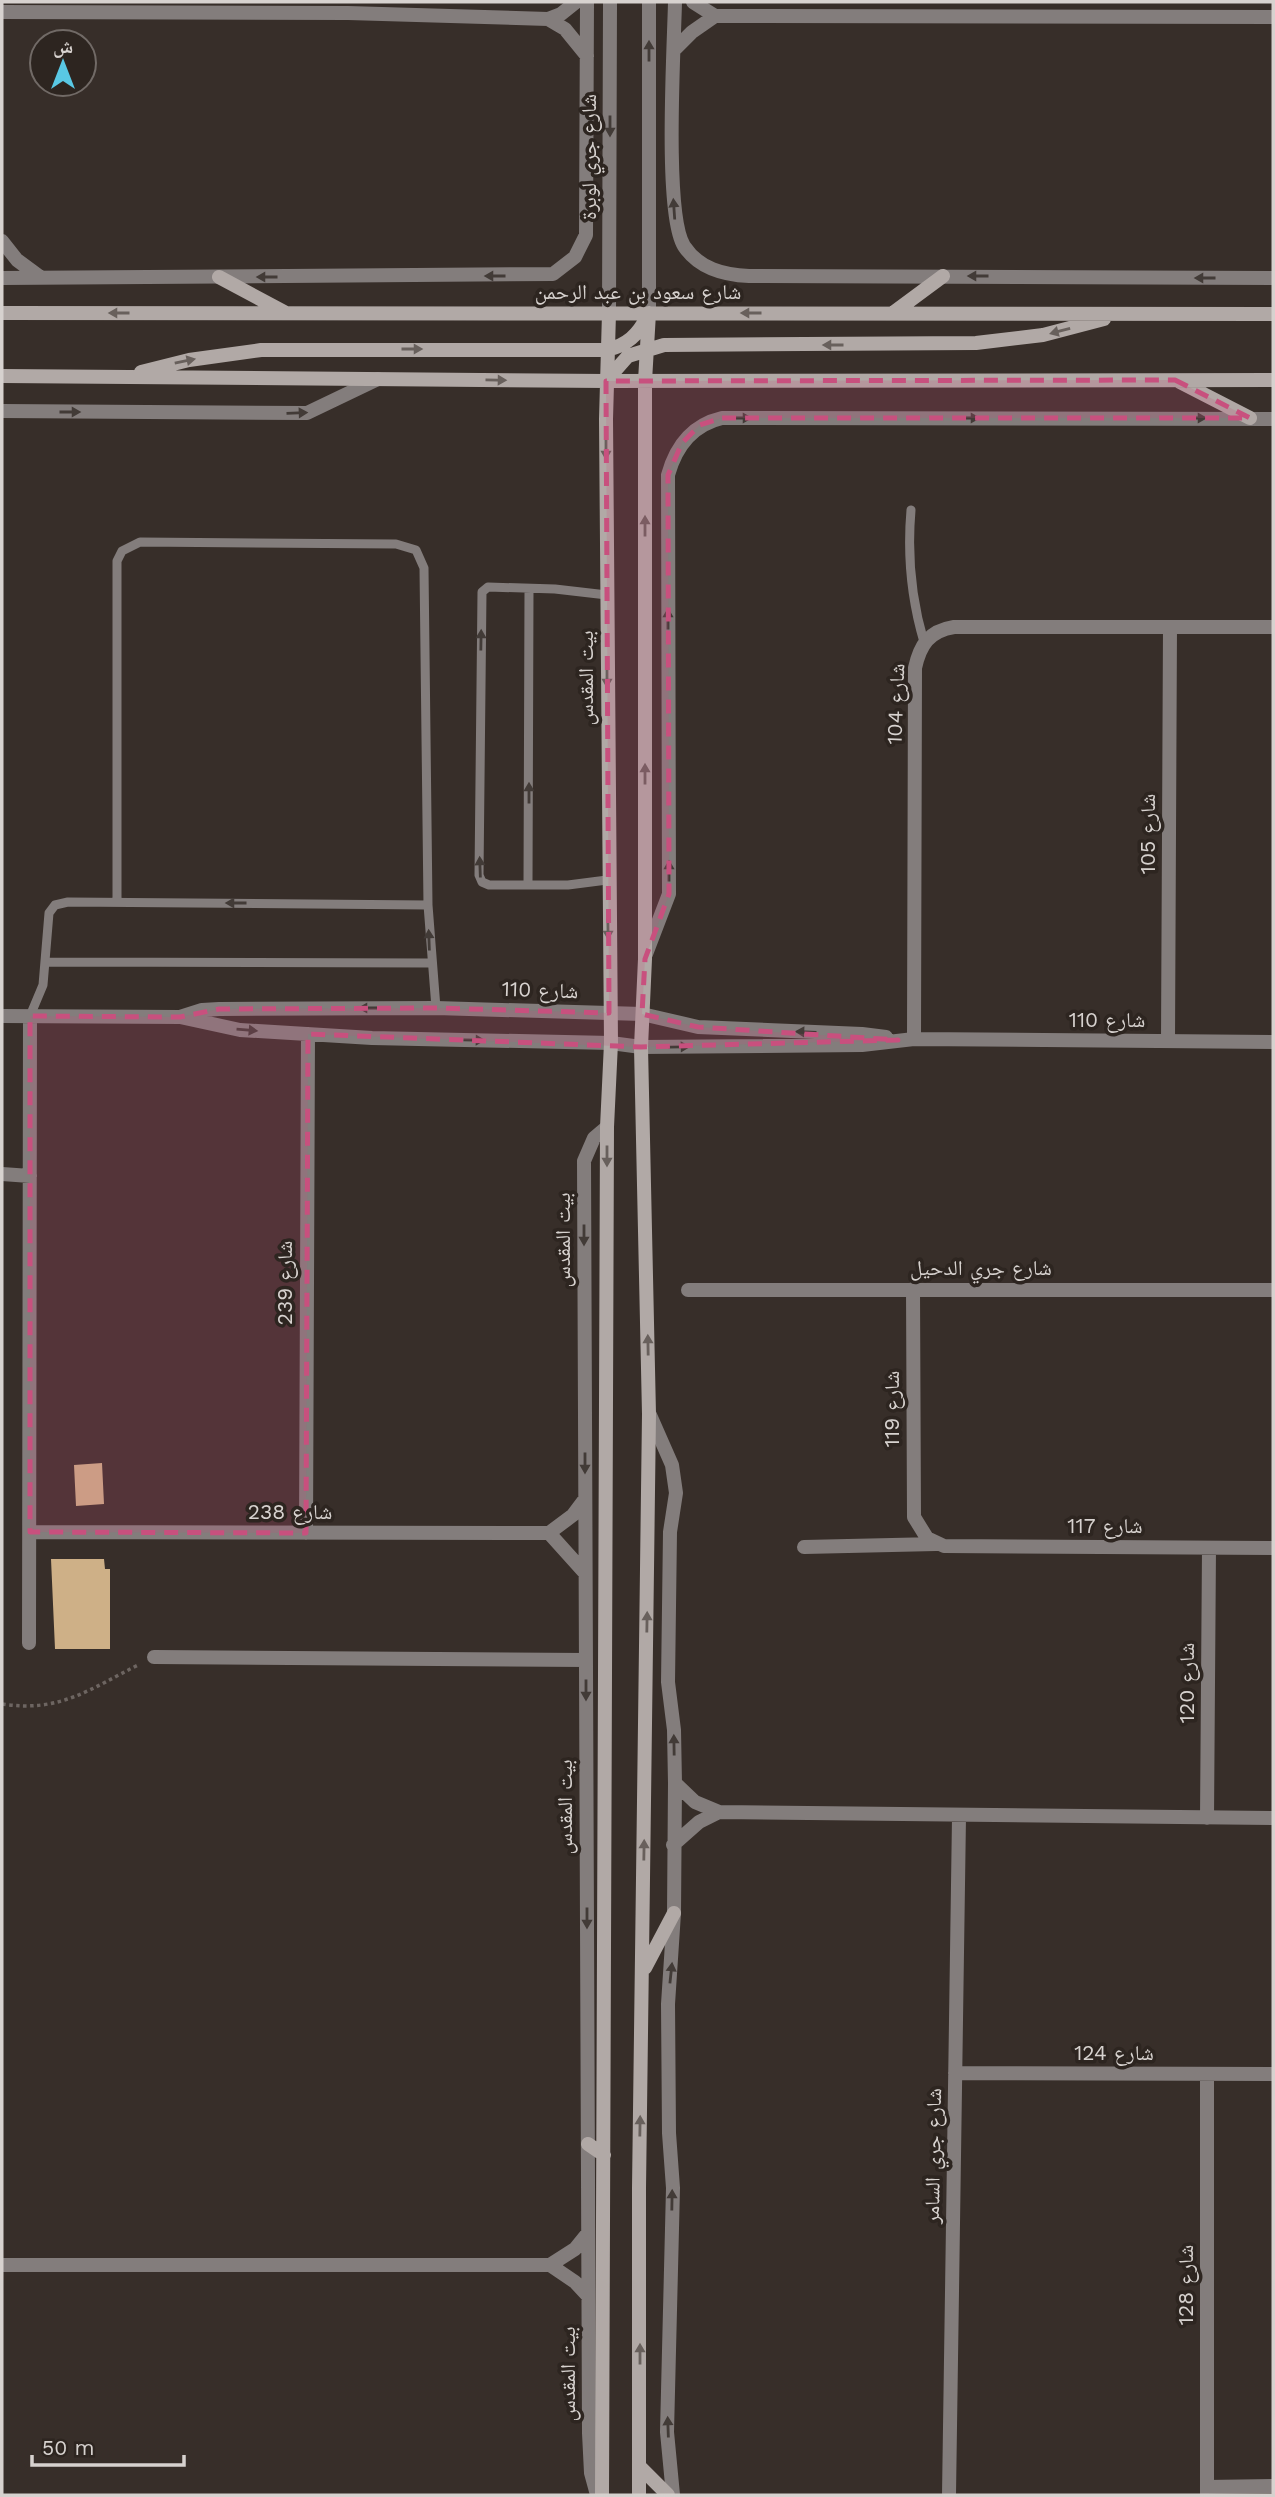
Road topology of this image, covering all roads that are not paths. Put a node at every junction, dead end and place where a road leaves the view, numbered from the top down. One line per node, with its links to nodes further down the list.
1 (576, 2): 14 (street)
2 (587, 2): 16 (street, شارع جري لوبرة)
3 (611, 2): 26 (street, شارع جري لوبرة, one-way to 26)
4 (649, 2): 27 (street, one-way to 4)
5 (675, 2): 15 (street)
6 (693, 2): 11 (street)
7 (916, 2): 12 (street)
8 (348, 8): 10 (street); 14 (street)
9 (1171, 9): 12 (street); 13 (street)
10 (2, 12)
11 (715, 16): 12 (street); 15 (street)
12 (916, 17)
13 (1273, 17)
14 (548, 19): 16 (street)
15 (674, 50): 19 (street, شارع سعود بن عبد الرحمن, one-way to 15)
16 (587, 57): 18 (street, شارع جري لوبرة)
17 (2, 242): 20 (street)
18 (562, 269): 21 (street, شارع سعود بن عبد الرحمن, one-way to 21)
19 (943, 276): 23 (street, شارع سعود بن عبد الرحمن, one-way to 19); 28 (street)
20 (41, 277): 21 (street, شارع سعود بن عبد الرحمن); 22 (street, شارع سعود بن عبد الرحمن)
21 (219, 277): 25 (street)
22 (2, 278)
23 (1273, 278)
24 (2, 313): 25 (street, شارع سعود بن عبد الرحمن, one-way to 24)
25 (285, 313): 26 (street, شارع سعود بن عبد الرحمن)
26 (609, 313): 27 (street, شارع سعود بن عبد الرحمن); 32 (street, بيت المقدس)
27 (649, 313): 28 (street, شارع سعود بن عبد الرحمن, one-way to 27); 31 (street); 32 (street)
28 (893, 313): 29 (street, شارع سعود بن عبد الرحمن)
29 (1126, 314): 30 (street, شارع سعود بن عبد الرحمن); 31 (street, one-way to 31)
30 (1273, 314)
31 (647, 348): 38 (street); 39 (street)
32 (607, 350): 34 (street, one-way to 32); 38 (street, بيت المقدس)
33 (2, 376): 34 (street)
34 (119, 377): 35 (street)
35 (378, 379): 38 (street, one-way to 38); 40 (street, one-way to 35)
36 (1175, 380): 37 (street); 39 (street); 41 (street)
37 (1273, 380)
38 (606, 381): 39 (street); 45 (street, بيت المقدس, one-way to 45)
39 (645, 381): 53 (street, one-way to 39)
40 (2, 411)
41 (1250, 418): 42 (street); 53 (street, one-way to 41)
42 (1273, 419)
43 (911, 510): 48 (lane)
44 (529, 589): 45 (lane); 50 (lane, one-way to 44); 50 (lane, one-way to 44)
45 (607, 595): 49 (street, بيت المقدس, one-way to 49)
46 (1170, 627): 47 (street, شارع 104); 48 (street, شارع 104); 65 (street, شارع 105)
47 (1273, 627)
48 (924, 642): 63 (street, شارع 104)
49 (607, 880): 50 (lane); 57 (street, بيت المقدس, one-way to 57)
50 (528, 885)
51 (117, 902): 52 (lane, one-way to 51); 52 (lane); 54 (lane)
52 (428, 905): 55 (lane, one-way to 52)
53 (645, 959): 58 (street)
54 (47, 962): 55 (lane); 60 (lane)
55 (430, 963): 56 (lane)
56 (436, 1008): 57 (street, شارع 110); 61 (street, شارع 110, one-way to 61)
57 (609, 1013): 58 (street, شارع 110); 67 (street, بيت المقدس)
58 (642, 1014): 64 (street, شارع 110, one-way to 58); 68 (street)
59 (2, 1016): 60 (street, شارع 110)
60 (30, 1016): 61 (street, شارع 110); 71 (street)
61 (180, 1017): 62 (street, شارع 110, one-way to 62)
62 (308, 1034): 67 (street, شارع 110, one-way to 67); 78 (street, شارع 239)
63 (914, 1039): 64 (street, شارع 110); 65 (street, شارع 110)
64 (898, 1040): 68 (street, شارع 110, one-way to 64)
65 (1168, 1041): 66 (street, شارع 110)
66 (1273, 1042)
67 (611, 1043): 68 (street, شارع 110); 69 (street, بيت المقدس)
68 (641, 1047): 75 (street, one-way to 68)
69 (607, 1127): 76 (street, بيت المقدس, one-way to 76); 100 (street, بيت المقدس, one-way to 100)
70 (2, 1174): 71 (street)
71 (30, 1176): 77 (street)
72 (913, 1289): 73 (street, شارع جري الدحيل); 74 (street, شارع جري الدحيل); 80 (street, شارع 119)
73 (688, 1290)
74 (1273, 1290)
75 (649, 1414): 88 (street, one-way to 75); 95 (street, one-way to 75)
76 (585, 1499): 79 (street); 84 (street, بيت المقدس)
77 (30, 1532): 78 (street, شارع 238); 85 (street)
78 (306, 1533): 79 (street, شارع 238)
79 (549, 1533): 84 (street)
80 (936, 1544): 81 (street, شارع 117); 82 (street, شارع 117)
81 (804, 1547)
82 (1209, 1548): 83 (street, شارع 117); 91 (street, شارع 120)
83 (1273, 1548)
84 (585, 1573): 87 (street, بيت المقدس)
85 (29, 1643)
86 (154, 1657): 87 (street)
87 (586, 1660): 99 (street, بيت المقدس, one-way to 99)
88 (675, 1783): 89 (street); 93 (street)
89 (719, 1812): 90 (street); 93 (street)
90 (959, 1817): 91 (street); 96 (street, شارع جري السامر)
91 (1207, 1818): 92 (street)
92 (1273, 1818)
93 (673, 1845): 94 (street)
94 (674, 1913): 95 (street); 110 (street, one-way to 94)
95 (642, 1976): 105 (street, one-way to 95)
96 (955, 2073): 97 (street, شارع 124); 111 (street, شارع جري السامر)
97 (1207, 2074): 98 (street, شارع 124); 107 (street, شارع 128)
98 (1273, 2074)
99 (588, 2144): 100 (street); 101 (street, بيت المقدس)
100 (604, 2155): 108 (street, بيت المقدس)
101 (588, 2233): 103 (street); 104 (street, بيت المقدس)
102 (2, 2265): 103 (street)
103 (550, 2265): 104 (street)
104 (588, 2296): 108 (street, بيت المقدس)
105 (640, 2467): 109 (street); 110 (street)
106 (1273, 2486): 107 (street)
107 (1207, 2491)
108 (599, 2495)
109 (639, 2495)
110 (670, 2495)
111 (949, 2495)

